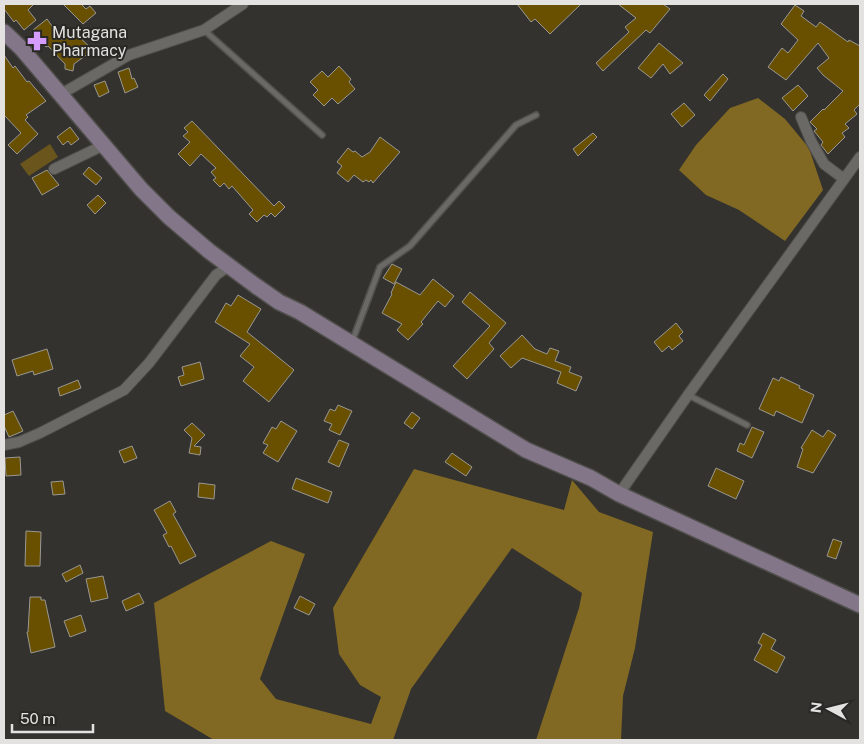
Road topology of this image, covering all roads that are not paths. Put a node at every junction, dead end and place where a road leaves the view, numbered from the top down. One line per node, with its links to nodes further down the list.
1 (243, 4): 2 (street)
2 (204, 30): 4 (street); 7 (lane)
3 (4, 32): 4 (street)
4 (61, 94): 8 (street)
5 (536, 115): 13 (lane)
6 (801, 118): 11 (street)
7 (322, 135)
8 (104, 145): 10 (street); 12 (street)
9 (860, 157): 11 (street)
10 (54, 169)
11 (844, 179): 14 (street)
12 (229, 266): 13 (street); 16 (street)
13 (352, 344): 17 (street)
14 (688, 395): 15 (lane); 17 (street)
15 (747, 426)
16 (4, 445)
17 (619, 494): 18 (street)
18 (860, 604)

